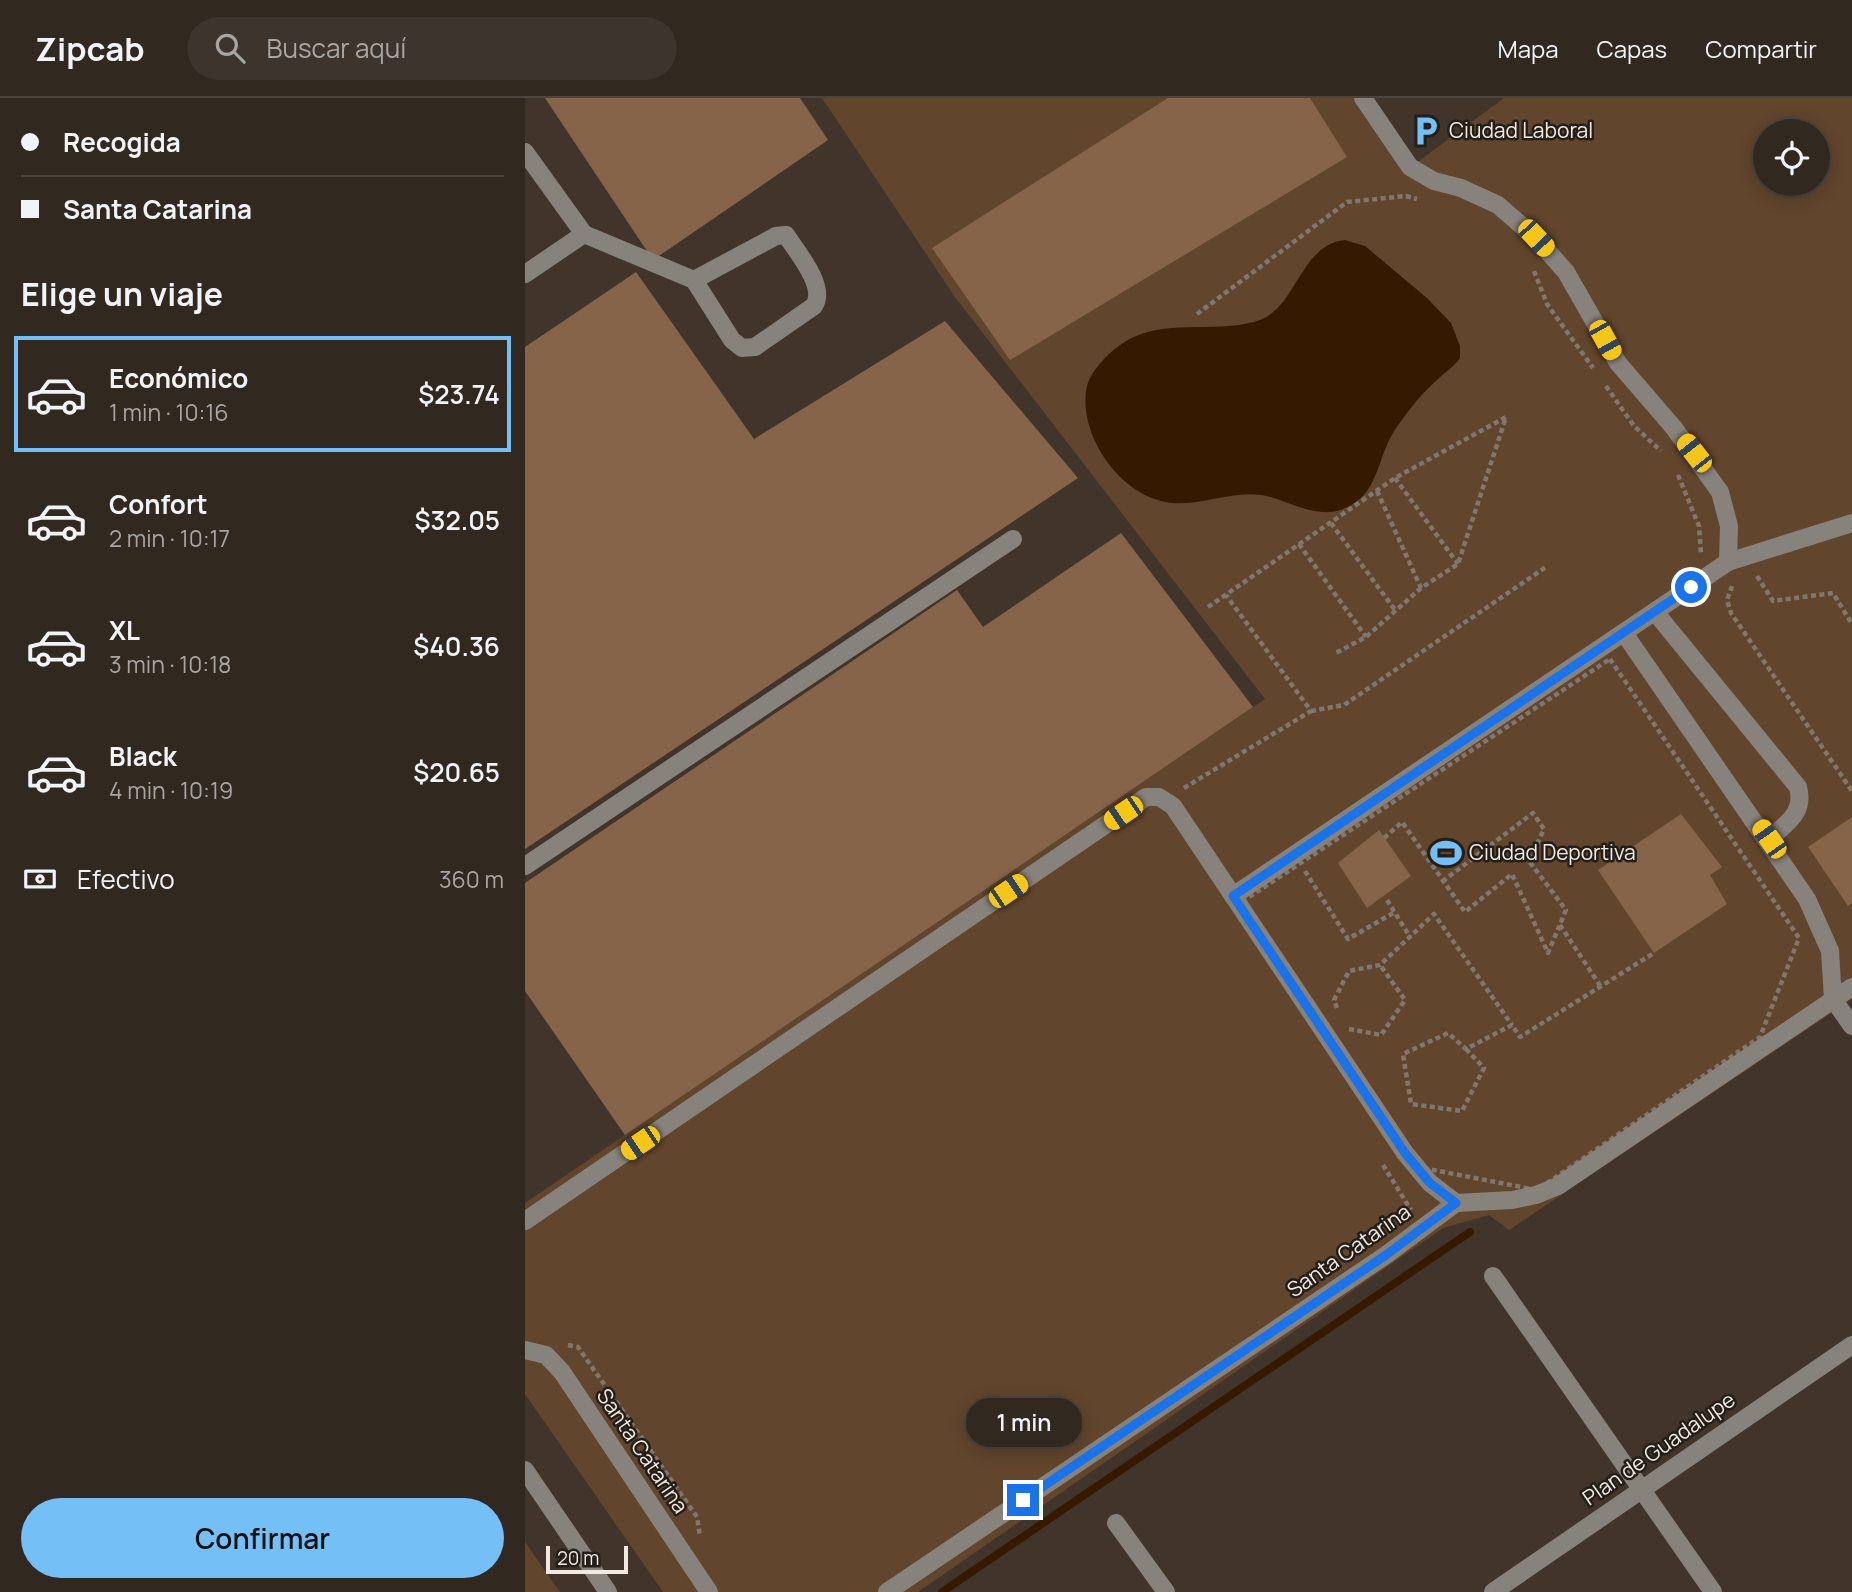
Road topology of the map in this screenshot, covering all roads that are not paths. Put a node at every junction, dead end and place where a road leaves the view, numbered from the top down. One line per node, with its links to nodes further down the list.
1 (1363, 98): 8 (street)
2 (528, 162): 3 (street)
3 (584, 234): 4 (street); 5 (street)
4 (525, 274)
5 (694, 280): 5 (street)
6 (1852, 523): 8 (street)
7 (1013, 539): 12 (street)
8 (1731, 570): 9 (street)
9 (1655, 612): 10 (street); 11 (street)
10 (1624, 634): 11 (street); 13 (street)
11 (1769, 839): 15 (street)
12 (525, 866)
13 (1233, 896): 17 (street); 18 (street)
14 (1852, 987): 15 (street)
15 (1833, 999): 16 (street); 17 (street)
16 (1852, 1026)
17 (1456, 1203): 27 (street, Santa Catarina)
18 (525, 1221)
19 (1493, 1276): 23 (street)
20 (1852, 1345): 23 (street, Plan de Guadalupe)
21 (525, 1350): 26 (street, Santa Catarina)
22 (525, 1470): 25 (street)
23 (1642, 1488): 29 (street, Plan de Guadalupe); 30 (street)
24 (1117, 1523): 28 (street)
25 (608, 1592)
26 (709, 1592)
27 (887, 1592)
28 (1166, 1592)
29 (1493, 1592)
30 (1713, 1592)

